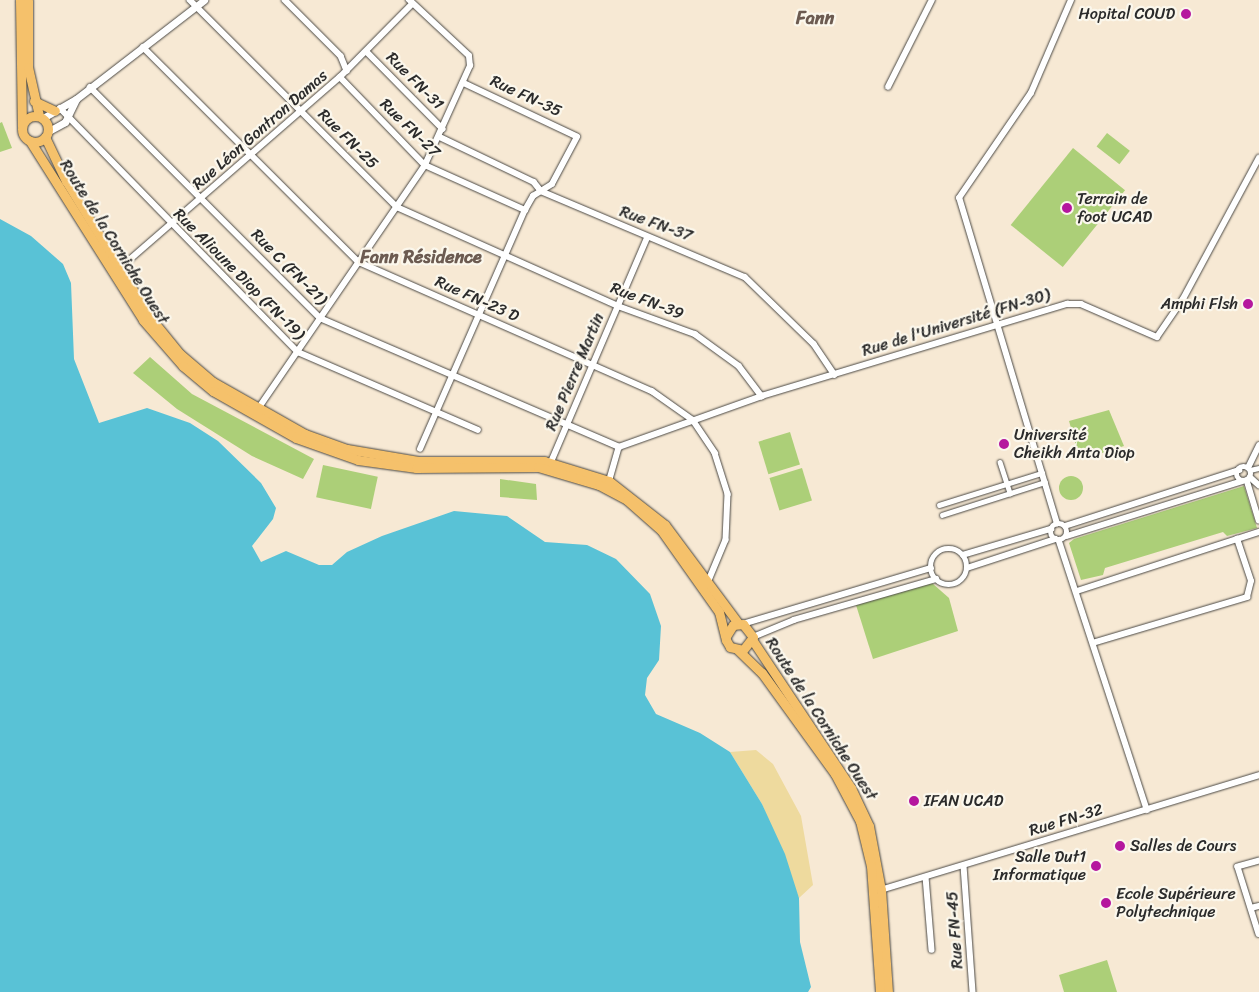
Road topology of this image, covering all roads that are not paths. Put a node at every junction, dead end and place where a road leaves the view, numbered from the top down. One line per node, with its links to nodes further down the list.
1 (20, 0): 23 (highway)
2 (28, 0): 18 (highway)
3 (190, 0): 9 (street, Rue FN-25)
4 (204, 0): 9 (street)
5 (285, 0): 12 (street)
6 (932, 0): 16 (street)
7 (1072, 0): 43 (street)
8 (410, 2): 11 (street, Rue Léon Gontron Damas); 14 (street)
9 (196, 6): 10 (street); 20 (street, Rue FN-25)
10 (143, 47): 15 (street); 28 (street, Rue FN-23 D)
11 (367, 52): 12 (street, Rue Léon Gontron Damas); 24 (street, Rue FN-31)
12 (347, 71): 13 (street, Rue Léon Gontron Damas)
13 (340, 77): 20 (street, Rue Léon Gontron Damas); 30 (street, Rue FN-27)
14 (463, 83): 24 (street); 31 (street, Rue FN-35)
15 (90, 87): 17 (street); 32 (street, Rue C (FN-21))
16 (888, 87)
17 (79, 96): 19 (street); 21 (street)
18 (34, 101): 19 (highway); 22 (highway)
19 (58, 110): 21 (street, Rue Alioune Diop (FN-19)); 22 (street)
20 (300, 110): 28 (street, Rue Léon Gontron Damas); 33 (street, Rue FN-25)
21 (69, 115): 25 (street); 35 (street, Rue Alioune Diop (FN-19))
22 (41, 117): 23 (highway); 25 (highway, Route de la Corniche Ouest)
23 (22, 126): 27 (highway, Route de la Corniche Ouest)
24 (443, 129): 26 (street)
25 (46, 135): 27 (highway); 39 (highway, Route de la Corniche Ouest)
26 (440, 137): 30 (street); 31 (street, Rue FN-37)
27 (30, 141): 90 (highway, Route de la Corniche Ouest)
28 (251, 155): 32 (street, Rue Léon Gontron Damas); 38 (street, Rue FN-23 D)
29 (1259, 158): 43 (street, Rue de l'Université (FN-30))
30 (425, 165): 33 (street); 34 (street, Rue FN-27)
31 (541, 191): 34 (street); 36 (street, Rue FN-37)
32 (202, 200): 35 (street, Rue Léon Gontron Damas); 42 (street, Rue C (FN-21))
33 (397, 207): 37 (street, Rue FN-25); 38 (street)
34 (525, 210): 37 (street)
35 (171, 226): 39 (street, Rue Léon Gontron Damas); 44 (street, Rue Alioune Diop (FN-19))
36 (647, 238): 40 (street, Rue Pierre Martin); 46 (street, Rue FN-37)
37 (506, 255): 40 (street, Rue FN-39); 41 (street)
38 (359, 262): 41 (street, Rue FN-23 D); 42 (street)
39 (119, 269): 49 (highway, Route de la Corniche Ouest)
40 (618, 306): 45 (street, Rue Pierre Martin); 48 (street, Rue FN-39)
41 (479, 316): 45 (street, Rue FN-23 D); 47 (street)
42 (320, 318): 44 (street); 47 (street, Rue C (FN-21))
43 (995, 327): 46 (street, Rue de l'Université (FN-30)); 62 (street)
44 (298, 352): 49 (street); 50 (street, Rue Alioune Diop (FN-19))
45 (592, 365): 51 (street, Rue FN-23 D); 52 (street, Rue Pierre Martin)
46 (836, 375): 48 (street, Rue de l'Université (FN-30))
47 (452, 376): 50 (street); 52 (street, Rue C (FN-21))
48 (762, 396): 51 (street, Rue de l'Université (FN-30))
49 (258, 409): 57 (highway, Route de la Corniche Ouest)
50 (436, 412): 53 (street, Rue Alioune Diop (FN-19)); 56 (street)
51 (693, 420): 55 (street, Rue de l'Université (FN-30)); 87 (street)
52 (566, 428): 55 (street); 57 (street, Rue Pierre Martin)
53 (478, 430)
54 (1259, 445): 60 (street)
55 (619, 447): 64 (street)
56 (420, 450)
57 (550, 462): 64 (highway, Route de la Corniche Ouest)
58 (1000, 462): 66 (street)
59 (1259, 468): 60 (street)
60 (1249, 469): 61 (street); 63 (street)
61 (1239, 470): 63 (street); 77 (street)
62 (1042, 473): 65 (street); 66 (street)
63 (1247, 479): 67 (street); 75 (street); 80 (street)
64 (608, 481): 87 (highway, Route de la Corniche Ouest)
65 (1045, 482): 69 (street); 76 (street)
66 (1007, 484): 68 (street); 69 (street)
67 (1259, 485)
68 (990, 490): 70 (street); 71 (street)
69 (1010, 493): 71 (street)
70 (961, 499): 72 (street); 73 (street)
71 (992, 499): 73 (street)
72 (939, 505)
73 (964, 508): 74 (street)
74 (942, 515)
75 (1259, 520)
76 (1057, 524): 77 (street); 78 (street)
77 (1065, 526): 80 (street)
78 (1051, 529): 82 (street); 83 (street)
79 (1259, 532): 81 (street)
80 (1067, 536): 82 (street)
81 (1237, 539): 88 (street); 92 (street)
82 (1057, 540): 85 (street); 88 (street)
83 (964, 555): 84 (street); 85 (street)
84 (931, 568): 86 (street); 89 (street)
85 (967, 568): 86 (street)
86 (936, 579): 91 (street)
87 (708, 583): 89 (highway, Route de la Corniche Ouest)
88 (1077, 590): 92 (street)
89 (741, 623): 90 (highway); 91 (highway, Route de la Corniche Ouest)
90 (726, 636): 93 (highway, Route de la Corniche Ouest)
91 (753, 639): 93 (highway); 99 (highway, Route de la Corniche Ouest)
92 (1094, 643): 95 (street)
93 (738, 650): 104 (highway, Route de la Corniche Ouest)
94 (1259, 775): 95 (street, Rue FN-32)
95 (1147, 810): 97 (street, Rue FN-32)
96 (1259, 860): 101 (street)
97 (964, 866): 98 (street, Rue FN-32); 106 (street, Rue FN-45)
98 (926, 877): 99 (street, Rue FN-32); 103 (street)
99 (881, 890): 105 (highway, Route de la Corniche Ouest)
100 (1259, 906): 101 (street)
101 (1251, 908): 102 (street)
102 (1259, 934)
103 (932, 950)
104 (880, 992)
105 (888, 992)
106 (973, 992)

